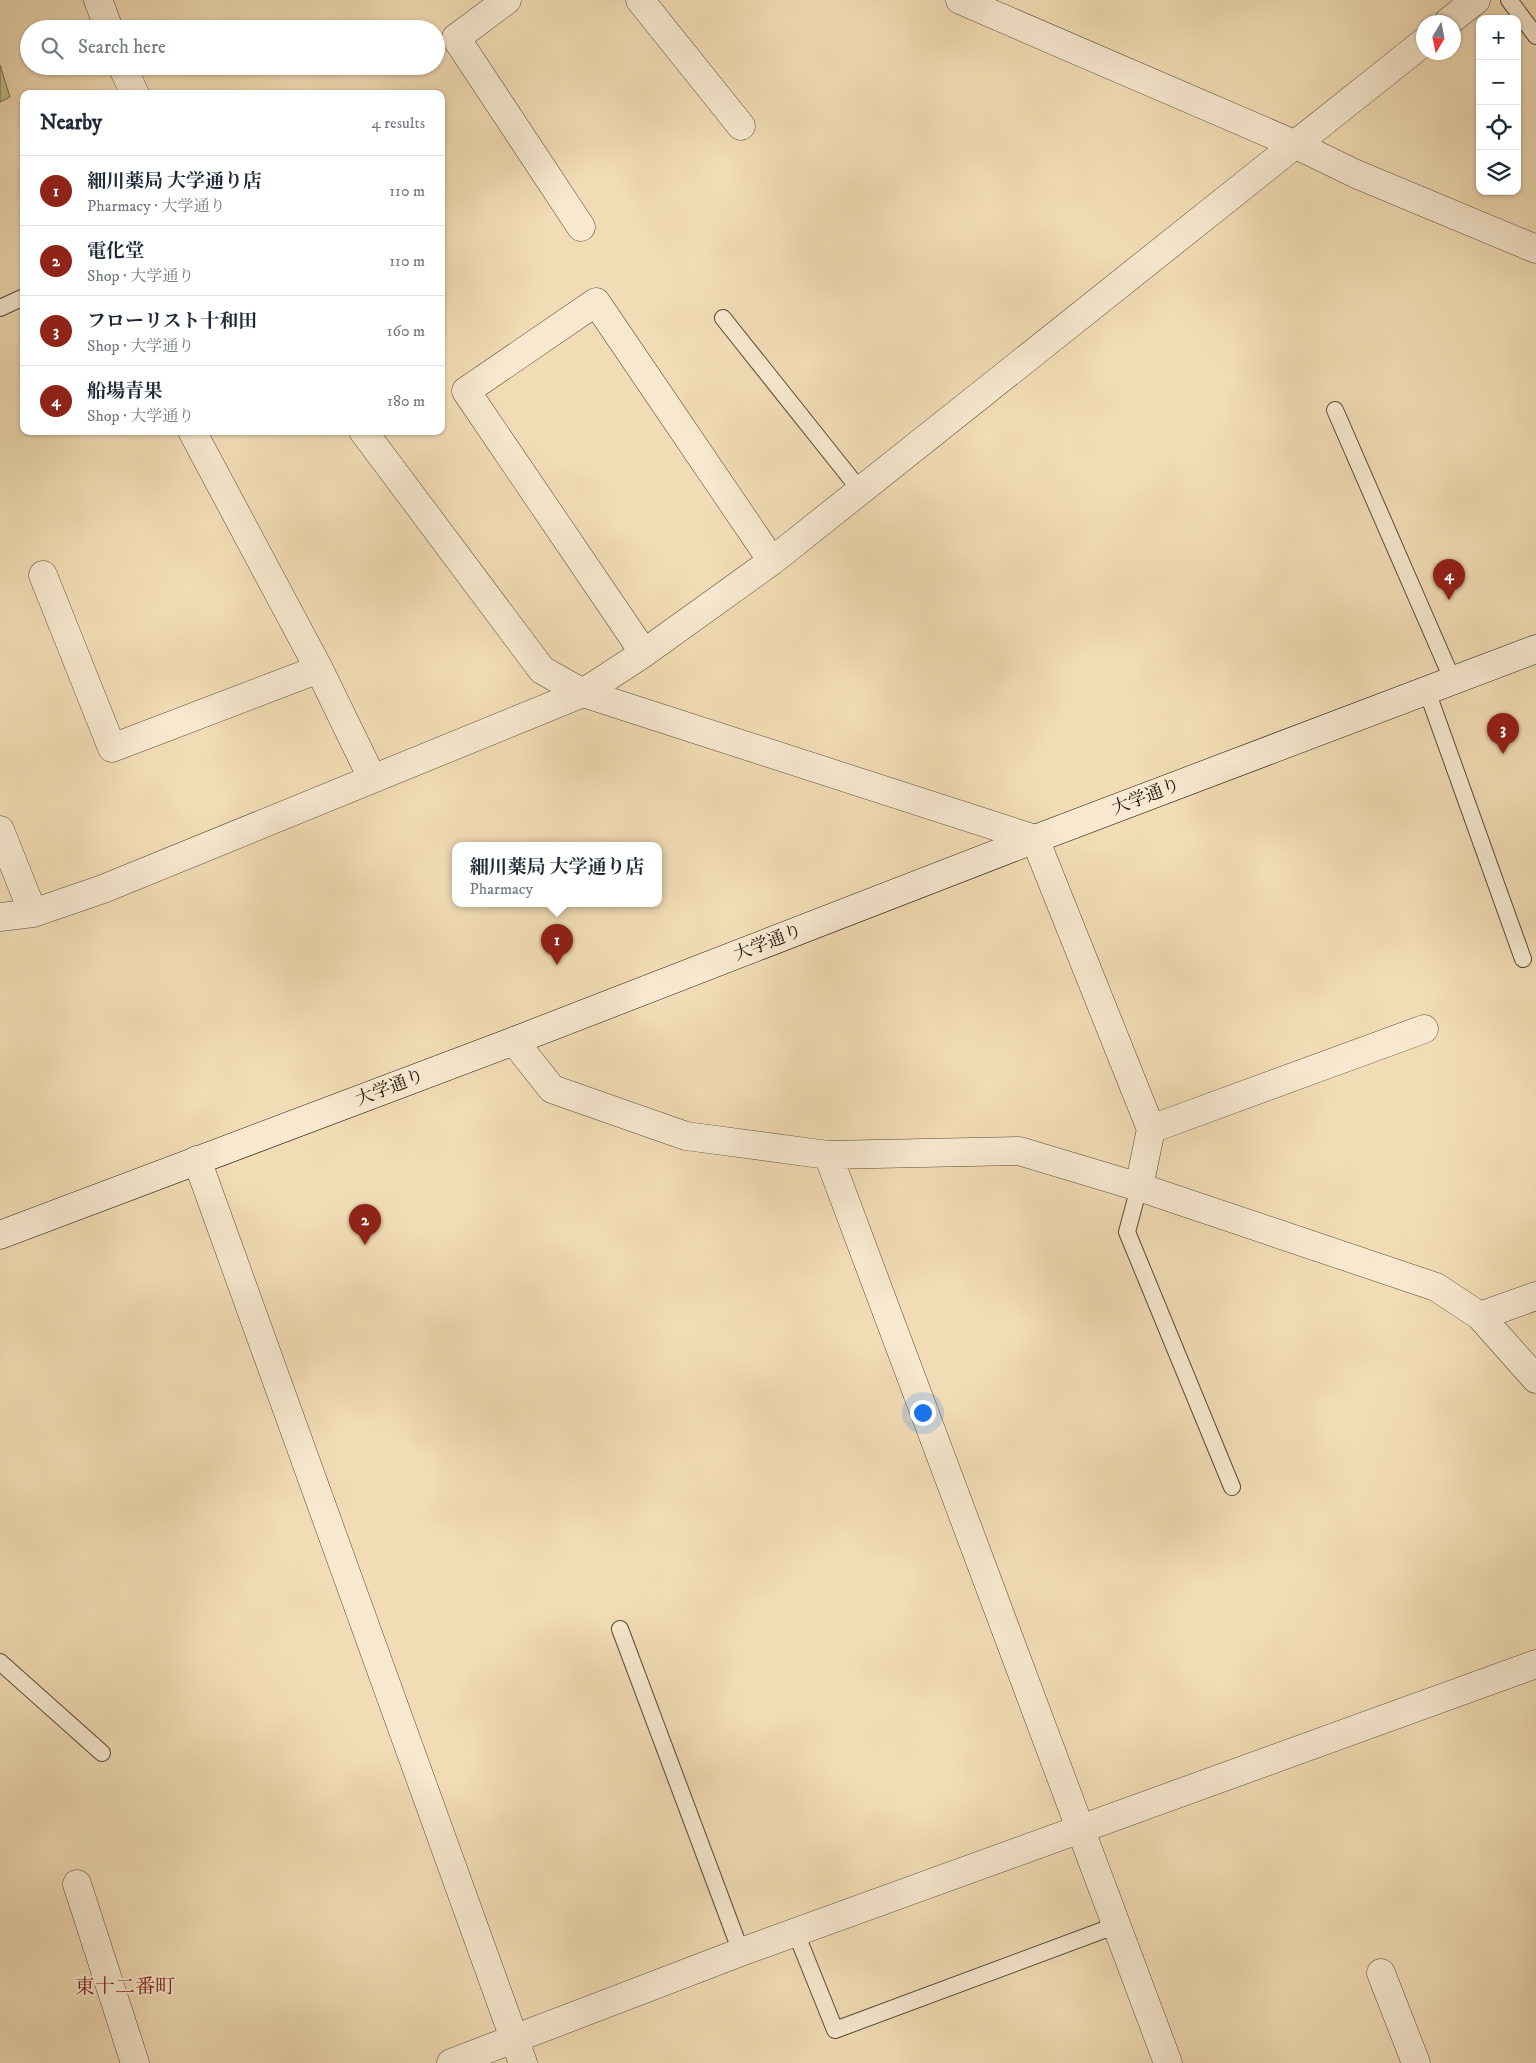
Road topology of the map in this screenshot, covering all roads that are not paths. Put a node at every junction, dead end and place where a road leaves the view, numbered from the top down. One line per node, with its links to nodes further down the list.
1 (98, 0): 8 (street)
2 (507, 0): 15 (street)
3 (640, 0): 13 (street)
4 (960, 0): 14 (street)
5 (1476, 0): 7 (street)
6 (1509, 0): 9 (lane)
7 (1457, 15)
8 (106, 20)
9 (1536, 36)
10 (1416, 48): 14 (street)
11 (126, 75): 12 (street)
12 (133, 90)
13 (741, 126)
14 (1294, 144): 16 (street); 23 (street)
15 (581, 227)
16 (1536, 249)
17 (20, 299): 18 (lane)
18 (0, 308)
19 (723, 318): 23 (lane)
20 (1336, 410): 29 (lane)
21 (194, 435): 28 (street)
22 (366, 435): 31 (street)
23 (860, 490): 24 (street)
24 (772, 561): 27 (street); 27 (street)
25 (43, 575): 28 (street)
26 (1536, 649): 29 (street, 大学通り)
27 (644, 653): 31 (street)
28 (320, 669): 32 (street)
29 (1453, 681): 30 (street, 大学通り)
30 (1427, 691): 34 (street, 大学通り); 37 (lane)
31 (583, 693): 32 (street); 34 (street)
32 (372, 778): 35 (street)
33 (0, 830): 35 (street)
34 (1035, 839): 39 (street, 大学通り); 40 (street)
35 (33, 913): 36 (street)
36 (0, 917)
37 (1523, 959)
38 (1424, 1029): 40 (street)
39 (514, 1041): 41 (street); 42 (street, 大学通り)
40 (1152, 1129): 43 (street)
41 (828, 1155): 43 (street); 53 (street)
42 (198, 1160): 44 (street, 大学通り); 59 (street)
43 (1138, 1187): 46 (street); 48 (lane)
44 (0, 1234)
45 (1536, 1296): 46 (street)
46 (1480, 1316): 47 (street)
47 (1536, 1379)
48 (1232, 1487)
49 (620, 1629): 57 (lane)
50 (0, 1662): 52 (lane)
51 (1536, 1664): 53 (street)
52 (102, 1754)
53 (1082, 1829): 55 (street); 56 (street)
54 (77, 1884): 60 (street)
55 (1117, 1925): 56 (lane); 62 (street)
56 (796, 1933): 57 (street)
57 (741, 1952): 59 (street)
58 (1381, 1973): 63 (street)
59 (519, 2051): 61 (street)
60 (135, 2063)
61 (451, 2063)
62 (1168, 2063)
63 (1416, 2063)

